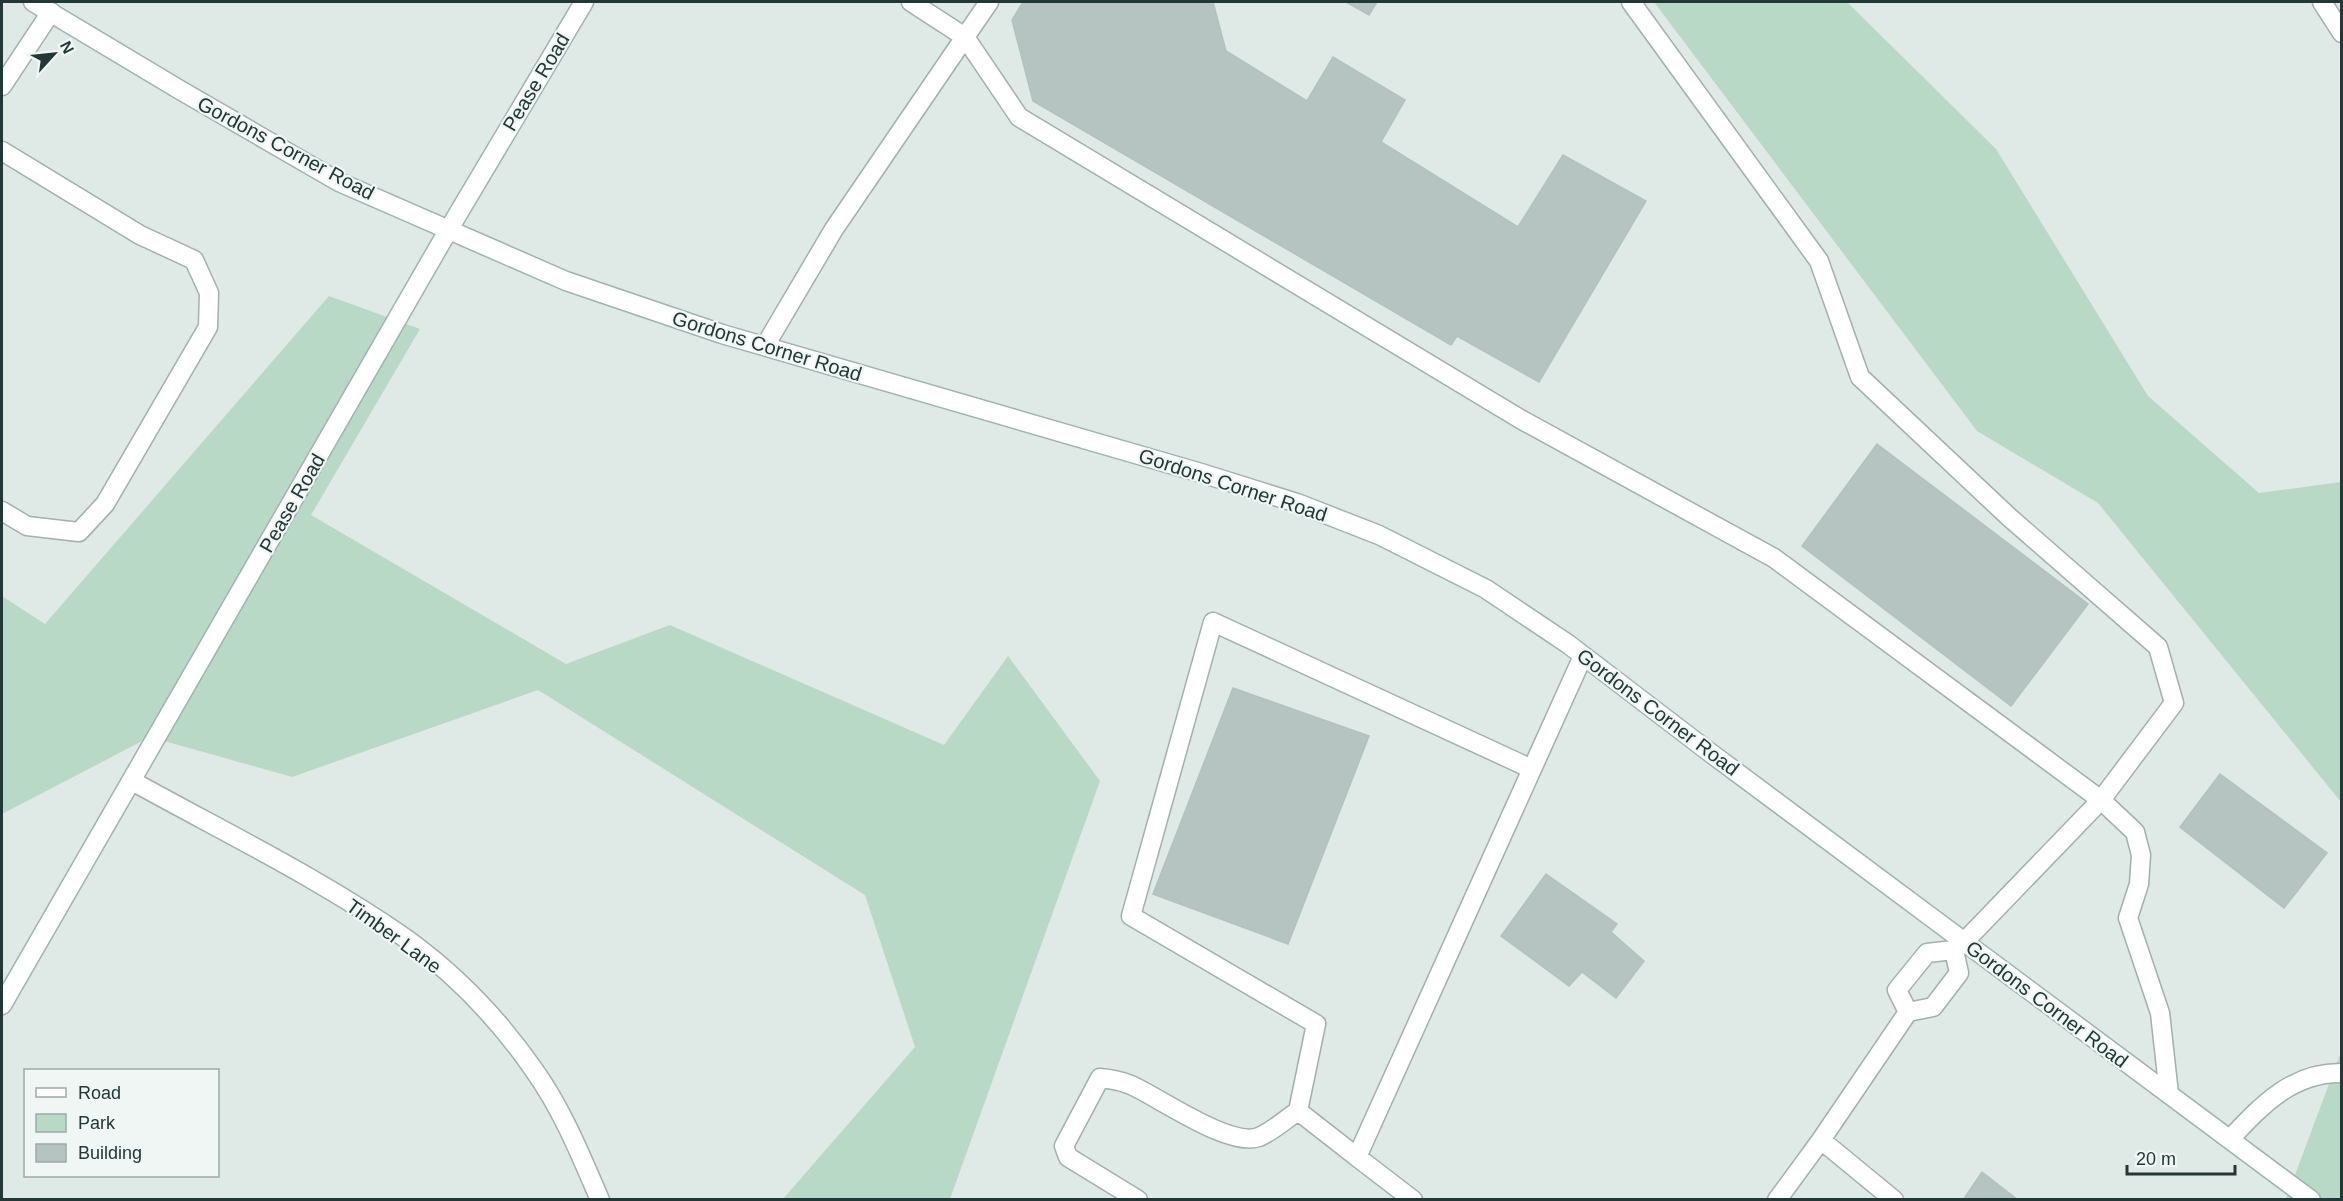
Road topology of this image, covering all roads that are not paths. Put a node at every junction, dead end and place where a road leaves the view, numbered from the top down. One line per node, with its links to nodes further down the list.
1 (33, 2): 7 (street, Gordons Corner Road)
2 (584, 2): 12 (street, Pease Road)
3 (911, 2): 9 (street)
4 (989, 2): 9 (street)
5 (1631, 2): 18 (street)
6 (2322, 2): 8 (street)
7 (51, 12): 10 (street); 12 (street, Gordons Corner Road)
8 (2342, 33)
9 (964, 37): 13 (street); 18 (street)
10 (2, 86)
11 (2, 151): 14 (street)
12 (449, 230): 13 (street, Gordons Corner Road); 17 (street, Pease Road)
13 (765, 346): 15 (street, Gordons Corner Road)
14 (2, 511)
15 (1583, 656): 16 (street); 19 (street, Gordons Corner Road)
16 (1532, 769): 24 (street); 27 (street)
17 (132, 781): 20 (street, Pease Road); 28 (street, Timber Lane)
18 (2101, 800): 19 (street); 23 (street)
19 (1959, 946): 21 (street); 21 (street); 23 (street, Gordons Corner Road)
20 (2, 1005)
21 (1908, 1012): 26 (street)
22 (2342, 1073): 25 (street)
23 (2169, 1094): 25 (street, Gordons Corner Road)
24 (1298, 1111): 27 (street); 29 (street)
25 (2230, 1139): 33 (street, Gordons Corner Road)
26 (1821, 1140): 31 (street); 32 (street)
27 (1357, 1157): 30 (street)
28 (600, 1200)
29 (1138, 1200)
30 (1413, 1200)
31 (1777, 1200)
32 (1894, 1200)
33 (2311, 1200)

